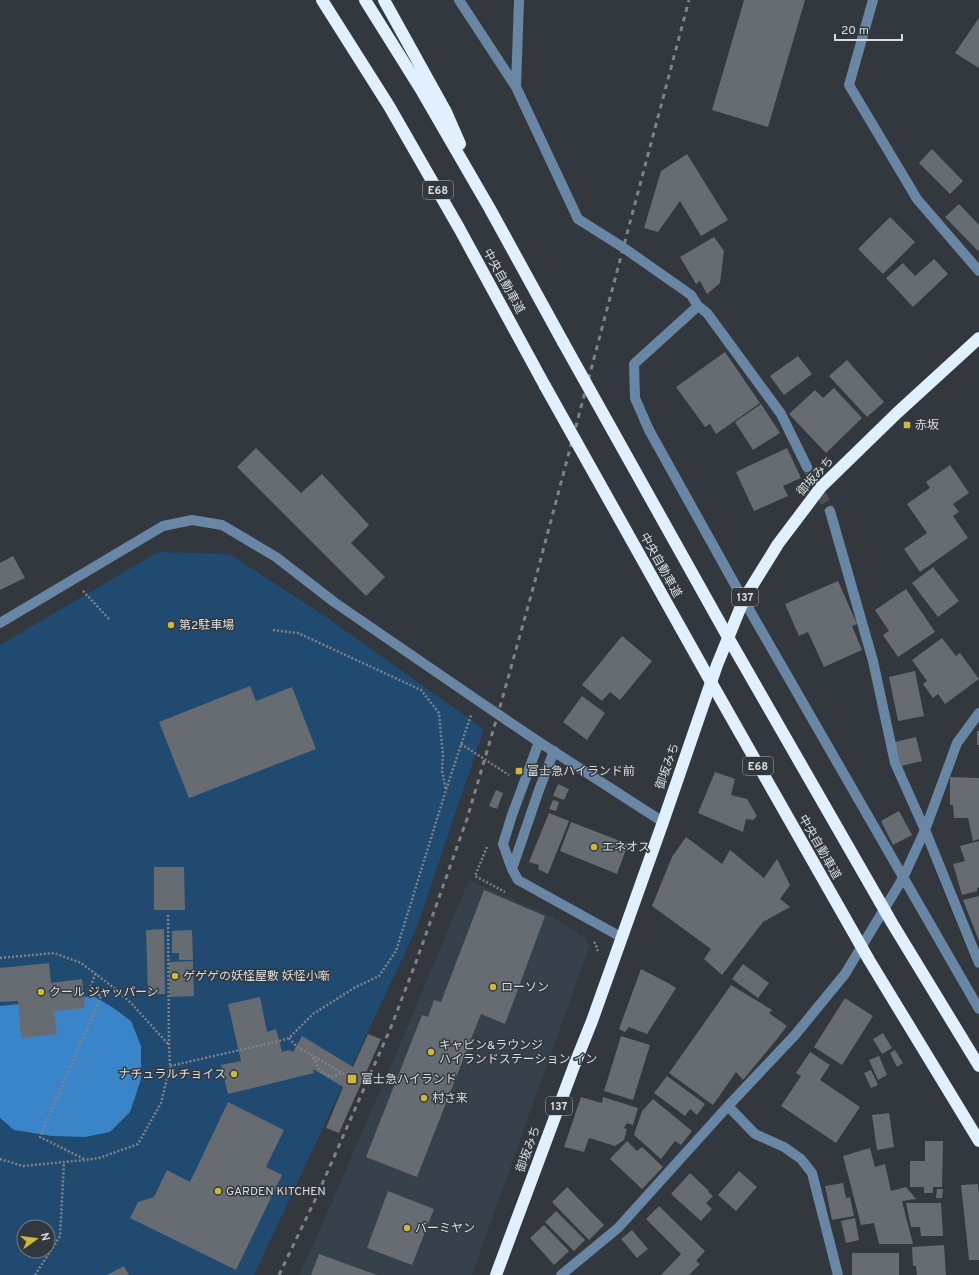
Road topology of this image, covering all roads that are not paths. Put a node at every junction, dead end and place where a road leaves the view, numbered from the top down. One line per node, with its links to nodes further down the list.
1 (322, 0): 28 (highway, 中央自動車道 / E68, bridge)
2 (365, 0): 8 (highway, 中央自動車道 / E68)
3 (384, 0): 8 (highway)
4 (459, 0): 7 (street)
5 (519, 0): 7 (street)
6 (873, 0): 9 (street)
7 (516, 87): 10 (street)
8 (490, 209): 26 (highway, 中央自動車道 / E68, bridge)
9 (979, 271)
10 (698, 306): 12 (street); 14 (street)
11 (979, 338): 14 (highway, 御坂みち / 137)
12 (807, 467)
13 (830, 511): 20 (street)
14 (744, 599): 19 (highway, 御坂みち / 137); 22 (street)
15 (0, 624): 17 (street)
16 (979, 713): 20 (street)
17 (539, 742): 18 (street); 21 (street)
18 (554, 751): 19 (street); 21 (street)
19 (663, 822): 23 (highway, 御坂みち / 137)
20 (925, 830): 22 (street); 24 (street)
21 (512, 869): 23 (street)
22 (903, 878): 25 (street); 27 (street)
23 (621, 938): 29 (highway, 御坂みち / 137)
24 (979, 963)
25 (979, 1009)
26 (979, 1066)
27 (728, 1106): 30 (street); 31 (street)
28 (979, 1141)
29 (496, 1275)
30 (561, 1275)
31 (838, 1275)

